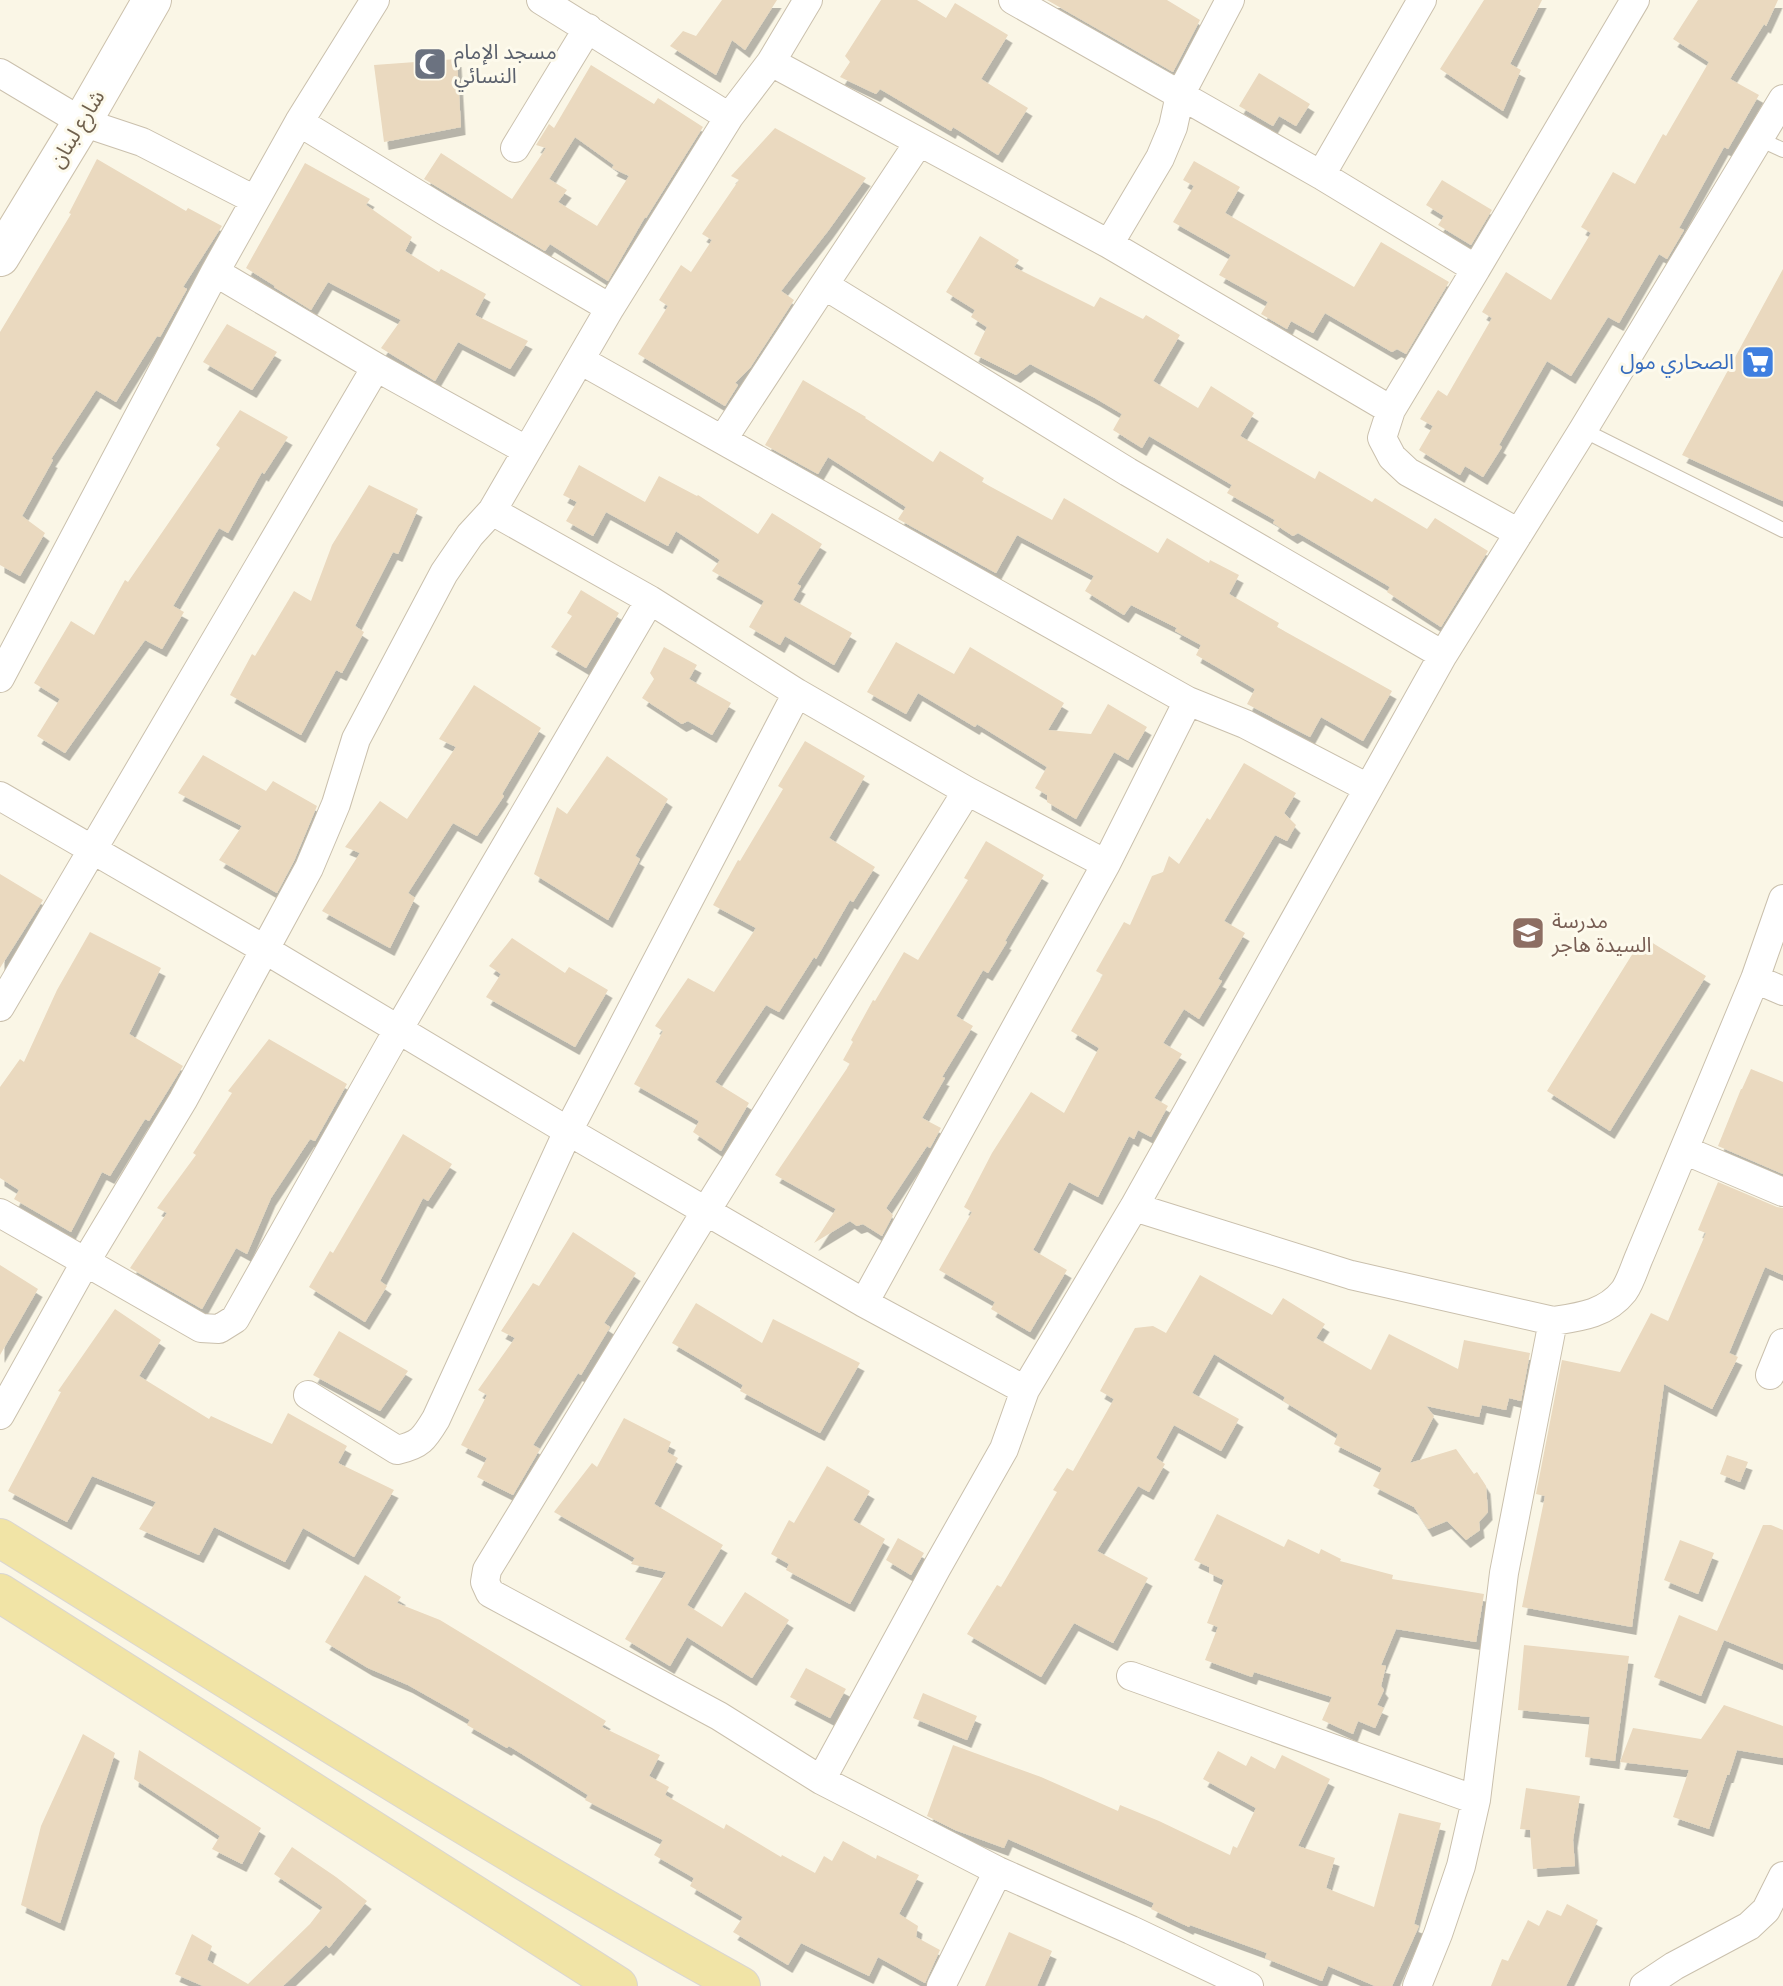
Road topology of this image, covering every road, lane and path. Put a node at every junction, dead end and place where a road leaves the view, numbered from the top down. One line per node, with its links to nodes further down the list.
1 (152, 0): 15 (street, شارع لبنان)
2 (375, 0): 16 (street)
3 (541, 0): 9 (street)
4 (808, 0): 10 (street)
5 (1013, 0): 12 (street)
6 (1230, 0): 12 (street)
7 (1422, 0): 20 (street)
8 (1631, 1): 24 (street)
9 (588, 28): 14 (street); 19 (street)
10 (771, 62): 14 (street); 17 (street)
11 (0, 73): 15 (street)
12 (1180, 95): 20 (street); 22 (street)
13 (1783, 99): 18 (street)
14 (729, 117): 27 (street)
15 (82, 122): 21 (street); 23 (street, شارع لبنان)
16 (299, 122): 21 (street); 27 (street)
17 (919, 142): 22 (street); 26 (street)
18 (1771, 145): 31 (street)
19 (515, 148)
20 (1321, 175): 24 (street)
21 (255, 200): 25 (street)
22 (1109, 244): 30 (street)
23 (0, 257)
24 (1476, 269): 30 (street)
25 (215, 272): 29 (street); 39 (street)
26 (824, 285): 32 (street); 38 (street)
27 (610, 308): 28 (street)
28 (580, 360): 32 (street); 33 (street)
29 (376, 366): 33 (street); 45 (street)
30 (1391, 410): 36 (street)
31 (1583, 430): 35 (lane); 36 (street)
32 (723, 439): 41 (street)
33 (526, 450): 34 (street)
34 (492, 511): 37 (street); 48 (street)
35 (1783, 530)
36 (1519, 533): 38 (street)
37 (650, 600): 40 (street); 52 (street)
38 (1443, 655): 42 (street)
39 (0, 678)
40 (797, 693): 43 (street); 53 (street)
41 (1188, 701): 42 (street); 46 (street)
42 (1368, 788): 56 (street)
43 (967, 791): 46 (street); 57 (street)
44 (0, 796): 45 (street)
45 (92, 850): 48 (street); 51 (street)
46 (1106, 864): 60 (street)
47 (1783, 899): 49 (street)
48 (264, 949): 52 (street); 59 (street)
49 (1755, 979): 50 (street); 54 (street)
50 (1783, 991)
51 (0, 1007)
52 (398, 1030): 53 (street); 59 (street)
53 (568, 1131): 57 (street); 65 (street)
54 (1684, 1150): 55 (street); 61 (street)
55 (1783, 1192)
56 (1134, 1207): 61 (street); 64 (street)
57 (706, 1211): 60 (street); 70 (street)
58 (0, 1213): 59 (street)
59 (86, 1261): 66 (street)
60 (864, 1303): 64 (street)
61 (1553, 1321): 71 (street)
62 (1783, 1343): 63 (street)
63 (1770, 1375)
64 (1025, 1390): 70 (street)
65 (308, 1395)
66 (0, 1415)
67 (0, 1538): 75 (main road)
68 (0, 1593): 74 (main road)
69 (1131, 1676): 71 (street)
70 (821, 1780): 72 (street)
71 (1476, 1800): 78 (street)
72 (999, 1871): 76 (street); 77 (street)
73 (1783, 1876): 79 (street)
74 (618, 1986)
75 (741, 1986)
76 (941, 1986)
77 (1249, 1986)
78 (1417, 1986)
79 (1644, 1986)

